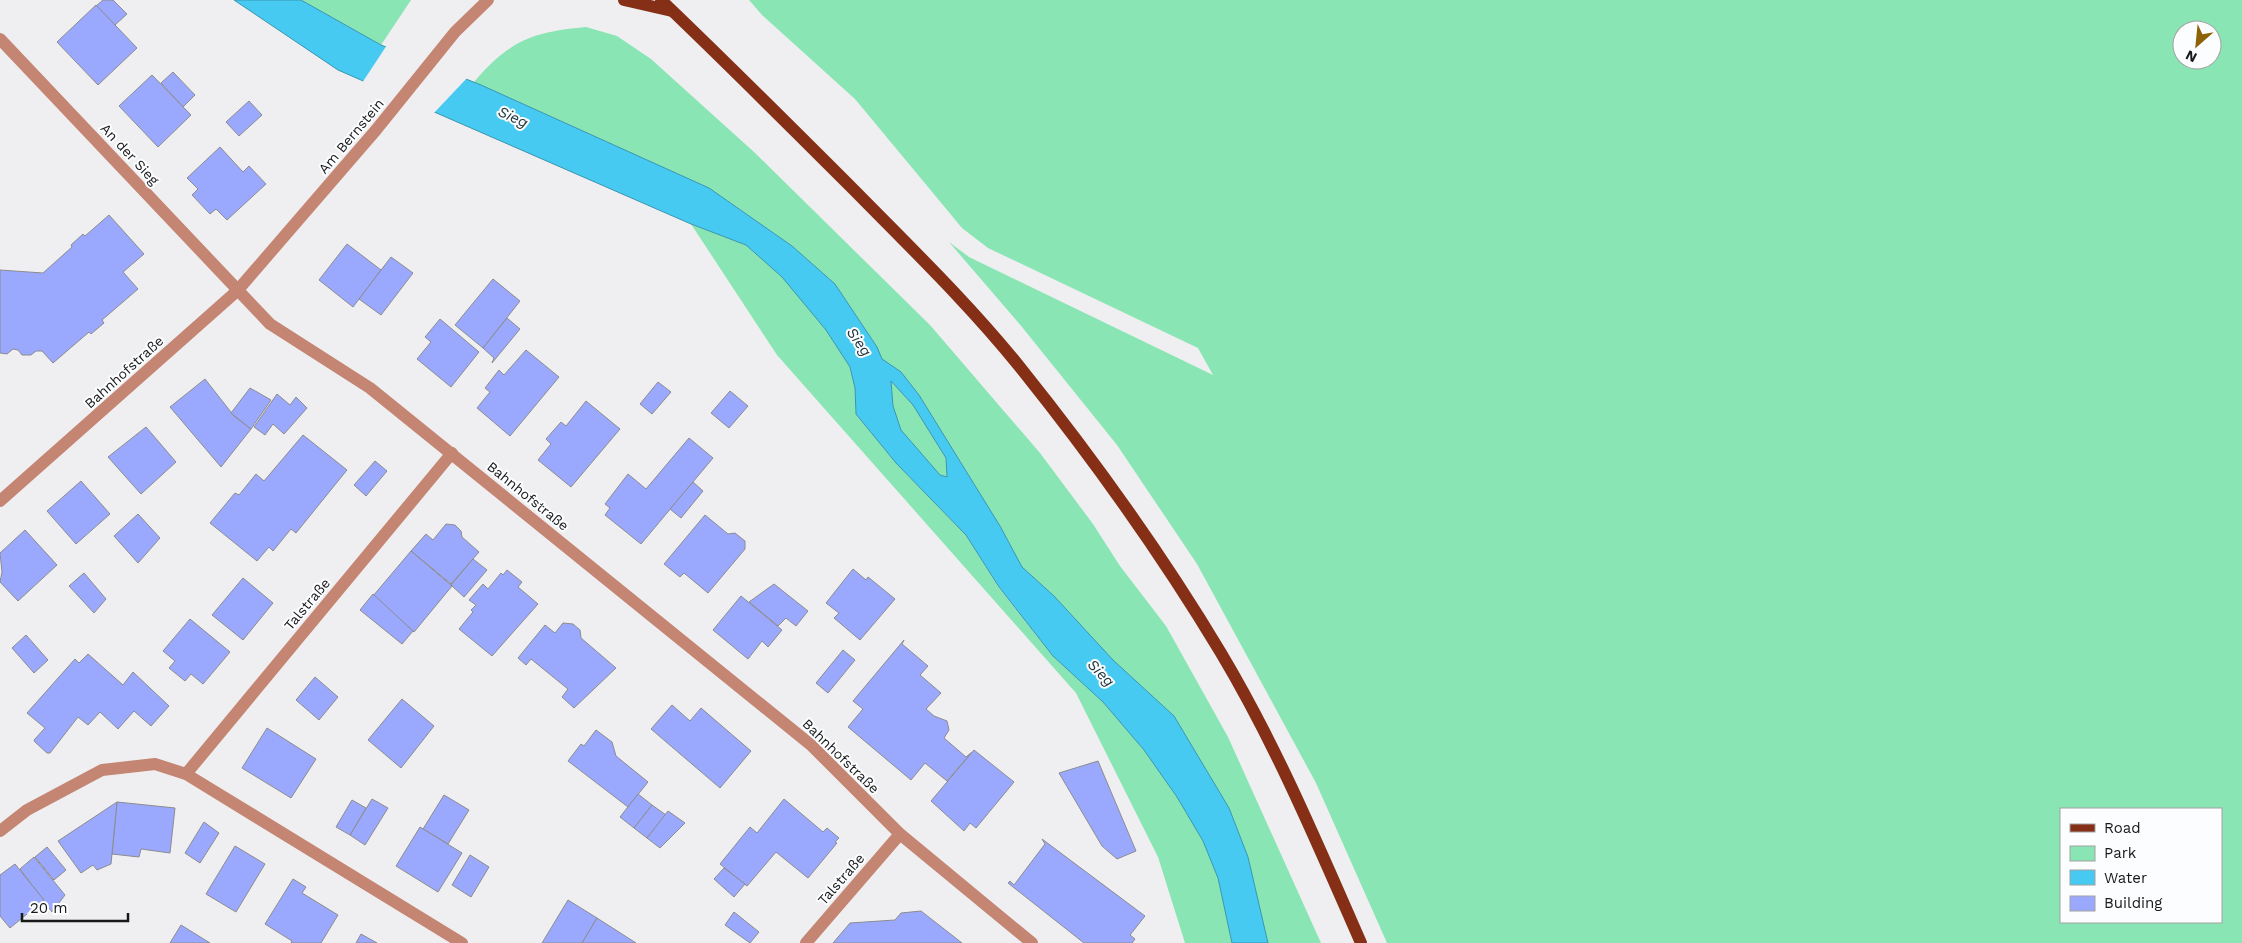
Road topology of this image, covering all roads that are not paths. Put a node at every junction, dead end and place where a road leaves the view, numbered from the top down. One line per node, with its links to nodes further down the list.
1 (488, 0): 6 (street, Am Bernstein)
2 (624, 0): 4 (main road)
3 (660, 0): 4 (main road)
4 (670, 5): 15 (main road)
5 (0, 39): 6 (street, An der Sieg)
6 (237, 291): 7 (street, Bahnhofstraße); 8 (street, Bahnhofstraße)
7 (452, 453): 9 (street, Talstraße); 11 (street, Bahnhofstraße)
8 (0, 501)
9 (186, 774): 10 (street); 12 (street)
10 (0, 832)
11 (900, 834): 13 (street, Talstraße); 14 (street, Bahnhofstraße)
12 (462, 943)
13 (806, 943)
14 (1032, 943)
15 (1361, 943)

